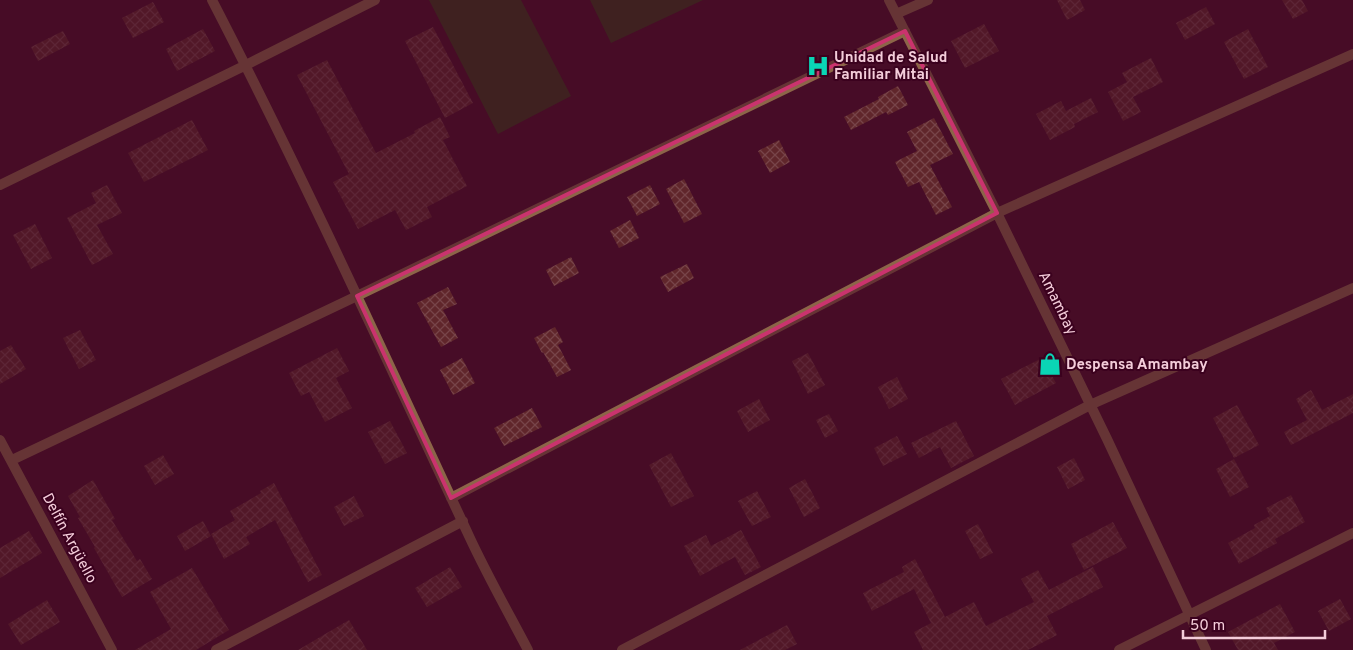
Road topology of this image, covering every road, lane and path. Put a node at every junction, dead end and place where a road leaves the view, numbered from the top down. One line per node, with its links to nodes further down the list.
1 (212, 0): 8 (street)
2 (375, 0): 8 (street)
3 (889, 0): 5 (street, Amambay)
4 (928, 0): 5 (street)
5 (896, 14): 6 (street, Amambay)
6 (905, 31): 10 (street, Amambay); 12 (street)
7 (1353, 54): 10 (street)
8 (246, 65): 9 (street); 12 (street)
9 (0, 185)
10 (997, 213): 13 (street, Amambay); 16 (street)
11 (1353, 288): 13 (street)
12 (357, 296): 15 (street); 16 (street)
13 (1090, 405): 19 (street, Amambay); 24 (street)
14 (0, 440): 15 (street, Delfín Argüello)
15 (12, 460): 20 (street, Delfín Argüello)
16 (451, 498): 17 (street)
17 (462, 521): 22 (street); 23 (street)
18 (1353, 533): 19 (street)
19 (1190, 615): 25 (street); 26 (street, Amambay)
20 (110, 647): 21 (street)
21 (98, 650)
22 (216, 650)
23 (528, 650)
24 (622, 650)
25 (1120, 650)
26 (1206, 650)

